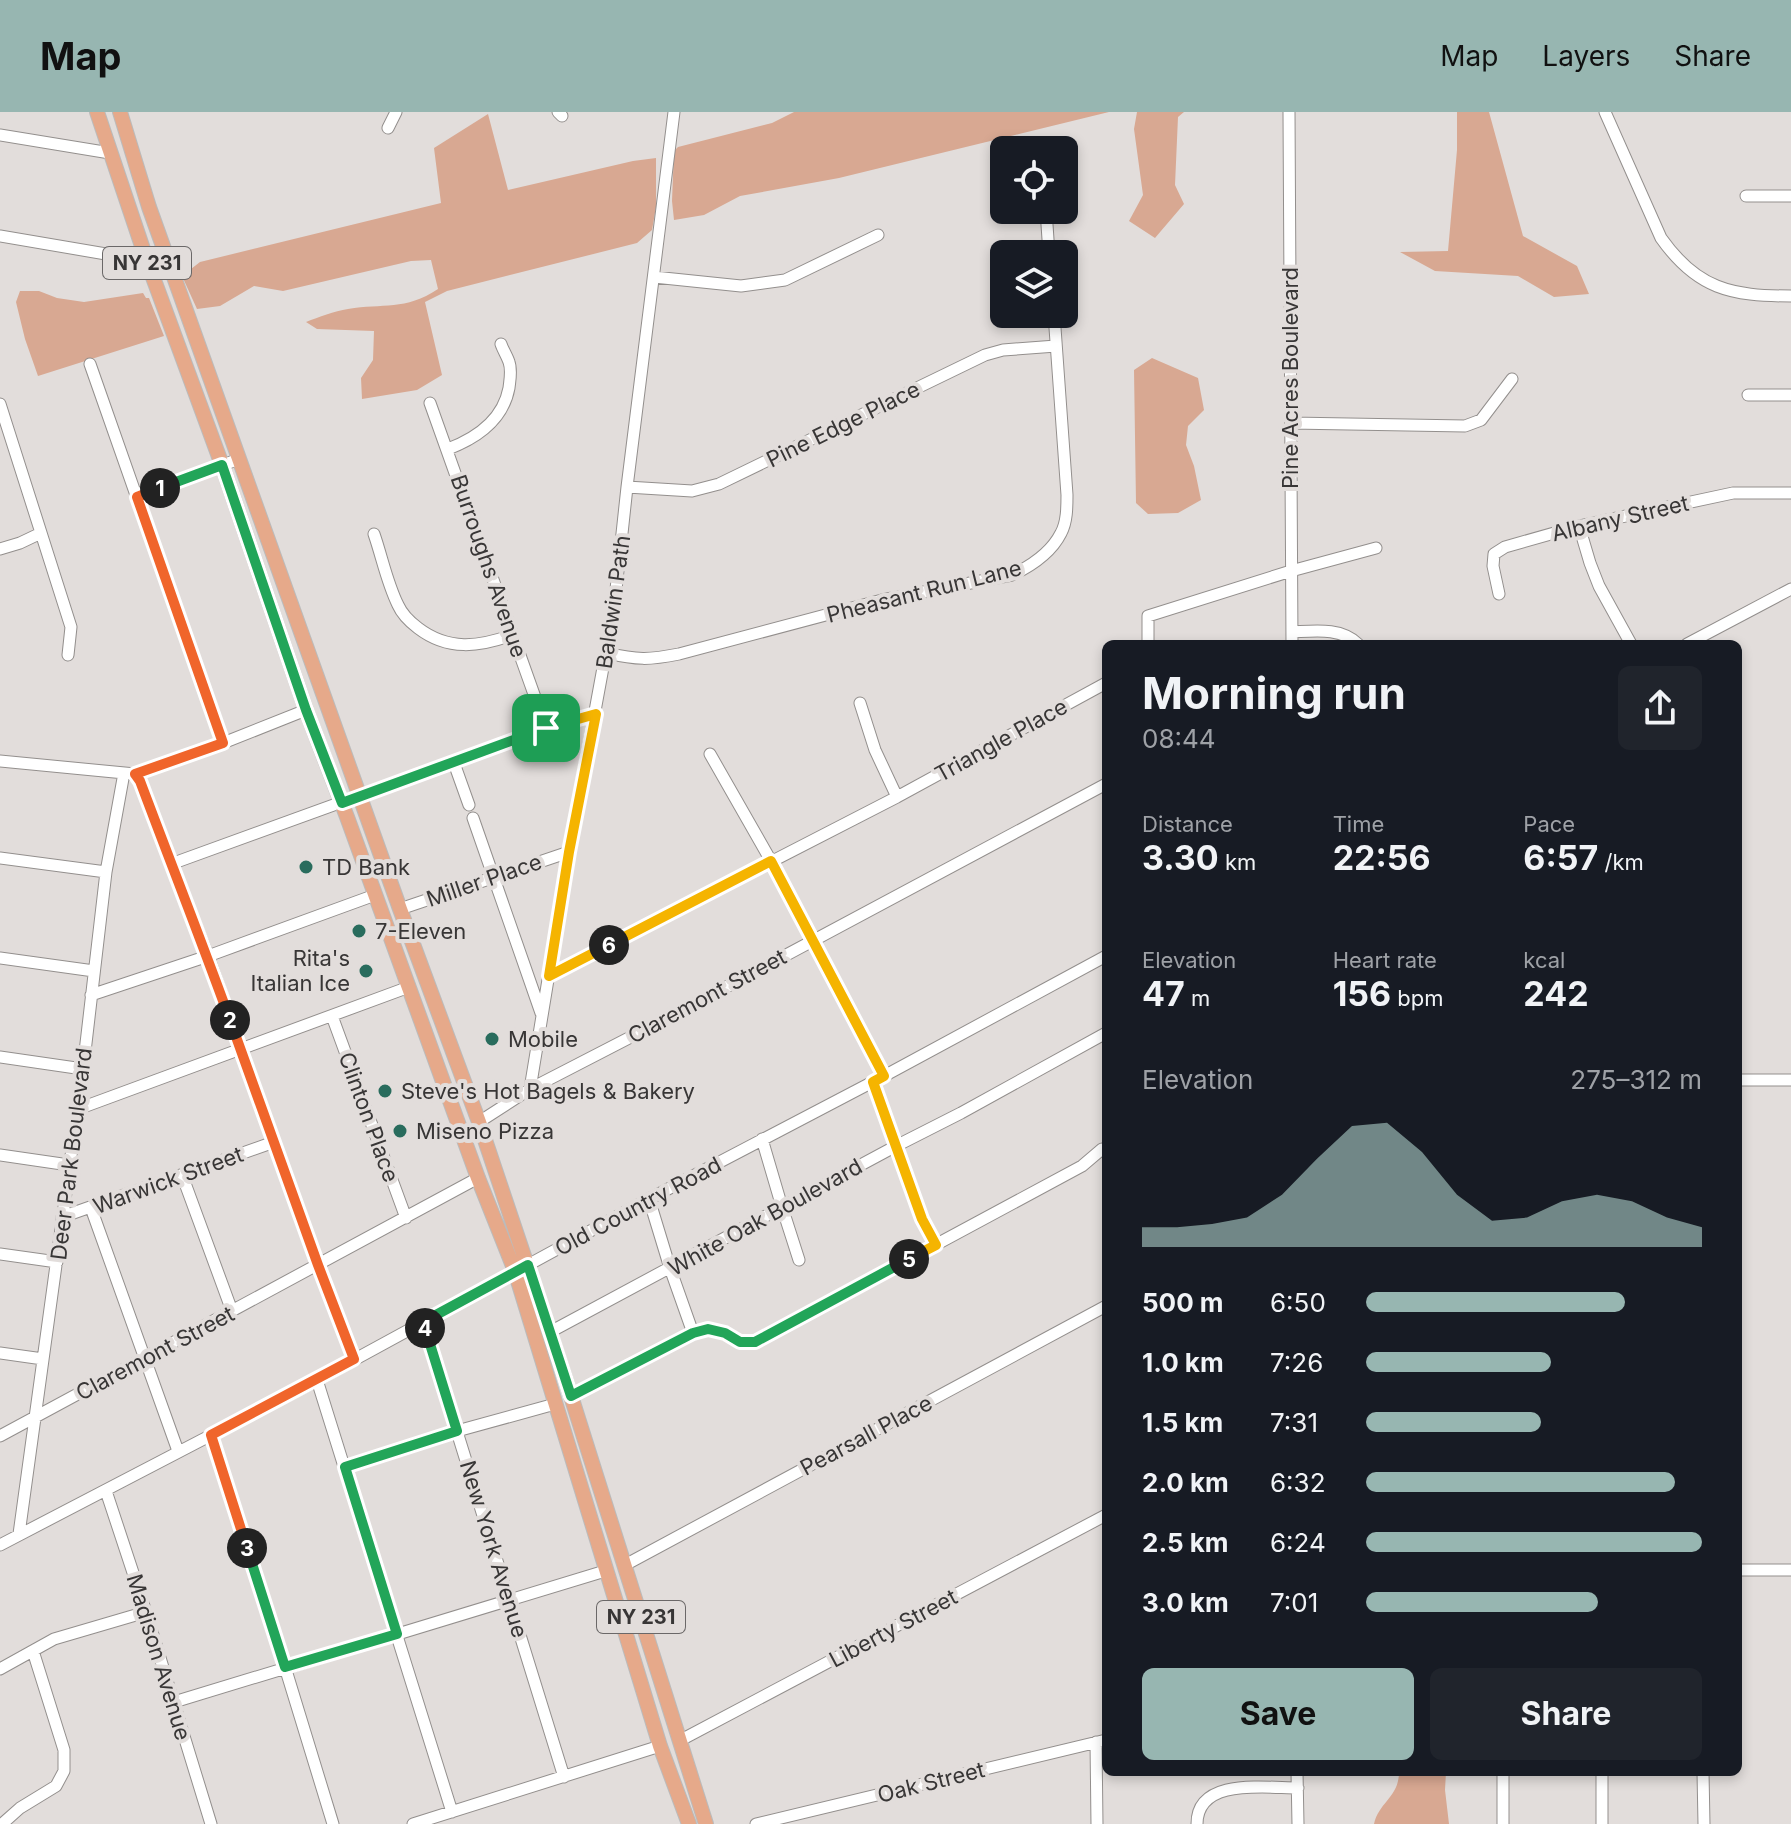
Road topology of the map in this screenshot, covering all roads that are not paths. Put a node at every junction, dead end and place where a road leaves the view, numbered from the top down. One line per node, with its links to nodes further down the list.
1 (97, 112): 9 (main road, NY 231)
2 (120, 112): 28 (main road, NY 231)
3 (396, 112): 7 (street)
4 (674, 112): 15 (street, Baldwin Path)
5 (1289, 112): 26 (street, Pine Acres Boulevard)
6 (1605, 112): 16 (street)
7 (388, 128)
8 (0, 135): 9 (street)
9 (110, 153): 14 (main road, NY 231)
10 (1746, 196): 11 (street)
11 (1791, 196)
12 (878, 235): 15 (street)
13 (0, 236): 14 (street)
14 (147, 261): 29 (main road, NY 231)
15 (654, 277): 30 (street, Baldwin Path)
16 (1791, 296)
17 (1055, 328): 19 (street, Pheasant Run Lane)
18 (501, 344): 27 (street)
19 (1056, 346): 30 (street, Pine Edge Place); 47 (street, Pheasant Run Lane)
20 (90, 364): 32 (street)
21 (1512, 379): 26 (street)
22 (1748, 395): 23 (street)
23 (1791, 395)
24 (430, 403): 27 (street, Burroughs Avenue)
25 (0, 404): 34 (street)
26 (1291, 423): 38 (street, Pine Acres Boulevard)
27 (448, 449): 41 (street, Burroughs Avenue)
28 (239, 459): 29 (street); 60 (main road, NY 231)
29 (222, 465): 32 (street); 51 (main road, NY 231)
30 (627, 487): 47 (street, Baldwin Path)
31 (1791, 493): 33 (street, Albany Street)
32 (137, 497): 54 (street)
33 (1579, 526): 40 (street, Albany Street); 45 (street)
34 (41, 533): 37 (street); 48 (street)
35 (374, 534): 41 (street)
36 (1376, 548): 38 (street)
37 (0, 549)
38 (1291, 571): 42 (street, Pine Acres Boulevard); 43 (street)
39 (1791, 589): 46 (street)
40 (1499, 594)
41 (512, 635): 53 (street, Burroughs Avenue)
42 (1292, 638): 44 (street)
43 (1148, 640)
44 (1354, 640)
45 (1629, 640)
46 (1701, 640)
47 (607, 653): 52 (street, Baldwin Path)
48 (68, 655)
49 (1102, 685): 61 (street, Triangle Place)
50 (860, 703): 61 (street)
51 (306, 710): 54 (street); 62 (main road, NY 231)
52 (596, 714): 53 (street); 65 (street, Baldwin Path)
53 (546, 728): 57 (street)
54 (223, 743): 58 (street)
55 (710, 754): 67 (street)
56 (0, 761): 58 (street)
57 (454, 763): 60 (street); 63 (street)
58 (129, 774): 68 (street); 69 (street, Deer Park Boulevard)
59 (1102, 786): 73 (street, Claremont Street)
60 (360, 797): 62 (street); 72 (main road, NY 231)
61 (897, 797): 67 (street, Triangle Place)
62 (342, 803): 68 (street); 71 (main road, NY 231)
63 (469, 805)
64 (473, 818): 70 (street)
65 (569, 852): 70 (street, Miller Place); 78 (street, Baldwin Path)
66 (0, 858): 69 (street)
67 (771, 861): 73 (street); 78 (street, Triangle Place)
68 (171, 864): 74 (street)
69 (106, 872): 77 (street, Deer Park Boulevard)
70 (493, 876): 72 (street, Miller Place); 81 (street)
71 (375, 895): 74 (street); 79 (main road, NY 231)
72 (400, 909): 92 (main road, NY 231)
73 (813, 940): 87 (street); 90 (street, Claremont Street)
74 (208, 956): 80 (street); 84 (street)
75 (0, 958): 77 (street)
76 (1102, 962): 87 (street, Old Country Road)
77 (94, 971): 80 (street, Deer Park Boulevard)
78 (549, 976): 81 (street, Baldwin Path)
79 (409, 987): 82 (street); 100 (main road, NY 231)
80 (91, 995): 86 (street, Deer Park Boulevard)
81 (542, 1014): 90 (street, Baldwin Path)
82 (332, 1016): 84 (street); 105 (street, Clinton Place)
83 (1102, 1035): 95 (street, White Oak Boulevard)
84 (240, 1049): 91 (street); 94 (street)
85 (0, 1057): 86 (street)
86 (83, 1069): 91 (street, Deer Park Boulevard)
87 (878, 1079): 93 (street, Old Country Road); 95 (street)
88 (1742, 1080): 89 (street)
89 (1791, 1080)
90 (530, 1089): 92 (street, Claremont Street)
91 (78, 1109): 98 (street, Deer Park Boulevard)
92 (479, 1122): 111 (main road, NY 231)
93 (762, 1139): 101 (street, Old Country Road); 102 (street)
94 (274, 1142): 99 (street, Warwick Street); 110 (street)
95 (896, 1146): 102 (street, White Oak Boulevard); 106 (street)
96 (1102, 1149): 106 (street)
97 (0, 1155): 98 (street)
98 (69, 1165): 104 (street, Deer Park Boulevard)
99 (182, 1175): 103 (street, Warwick Street); 114 (street)
100 (478, 1178): 105 (street, Claremont Street); 111 (main road, NY 231)
101 (649, 1199): 111 (street, Old Country Road); 112 (street)
102 (782, 1207): 108 (street); 112 (street, White Oak Boulevard)
103 (91, 1208): 104 (street, Warwick Street); 119 (street)
104 (62, 1217): 109 (street, Deer Park Boulevard)
105 (406, 1218): 110 (street, Claremont Street)
106 (936, 1245): 117 (street)
107 (0, 1254): 109 (street)
108 (799, 1260)
109 (57, 1262): 120 (street, Deer Park Boulevard)
110 (318, 1265): 114 (street, Claremont Street); 121 (street)
111 (522, 1268): 115 (street, Old Country Road); 116 (main road, NY 231); 124 (main road, NY 231)
112 (670, 1268): 116 (street, White Oak Boulevard); 117 (street)
113 (1102, 1308): 135 (street, Pearsall Place)
114 (232, 1311): 119 (street, Claremont Street)
115 (423, 1322): 121 (street, Old Country Road); 126 (street, New York Avenue)
116 (550, 1332): 123 (main road, NY 231)
117 (693, 1333): 123 (street)
118 (0, 1353): 120 (street)
119 (146, 1357): 125 (street, Claremont Street); 129 (street)
120 (43, 1359): 125 (street, Deer Park Boulevard)
121 (354, 1359): 122 (street, Old Country Road)
122 (317, 1380): 127 (street, Old Country Road); 130 (street)
123 (571, 1396): 135 (main road, NY 231)
124 (555, 1404): 126 (street); 138 (main road, NY 231)
125 (35, 1416): 128 (street, Claremont Street); 133 (street, Deer Park Boulevard)
126 (457, 1431): 130 (street); 139 (street, New York Avenue)
127 (211, 1435): 129 (street, Old Country Road); 143 (street)
128 (0, 1436)
129 (178, 1451): 131 (street, Old Country Road)
130 (345, 1467): 141 (street)
131 (106, 1491): 133 (street, Old Country Road); 140 (street, Madison Avenue)
132 (1102, 1517): 146 (street, Liberty Street)
133 (19, 1534): 134 (street, Old Country Road)
134 (0, 1545)
135 (625, 1565): 146 (main road, NY 231)
136 (1742, 1570): 137 (street)
137 (1791, 1570)
138 (605, 1571): 139 (street); 148 (main road, NY 231)
139 (509, 1598): 141 (street); 153 (street, New York Avenue)
140 (146, 1612): 142 (street); 145 (street, Madison Avenue)
141 (397, 1634): 143 (street); 155 (street)
142 (33, 1651): 144 (street); 156 (street)
143 (285, 1667): 145 (street); 158 (street)
144 (0, 1669)
145 (174, 1702): 157 (street, Madison Avenue)
146 (679, 1741): 161 (main road, NY 231)
147 (1101, 1741): 162 (street, Oak Street); 163 (street)
148 (660, 1746): 153 (street); 160 (main road, NY 231)
149 (1297, 1776): 154 (street)
150 (1503, 1776): 166 (street)
151 (1602, 1776): 167 (street)
152 (1703, 1776): 168 (street)
153 (564, 1777): 155 (street)
154 (1298, 1788): 164 (street); 165 (street)
155 (452, 1812): 159 (street)
156 (2, 1824)
157 (211, 1824)
158 (333, 1824)
159 (413, 1824)
160 (689, 1824)
161 (706, 1824)
162 (756, 1824)
163 (1097, 1824)
164 (1197, 1824)
165 (1298, 1824)
166 (1503, 1824)
167 (1602, 1824)
168 (1704, 1824)

